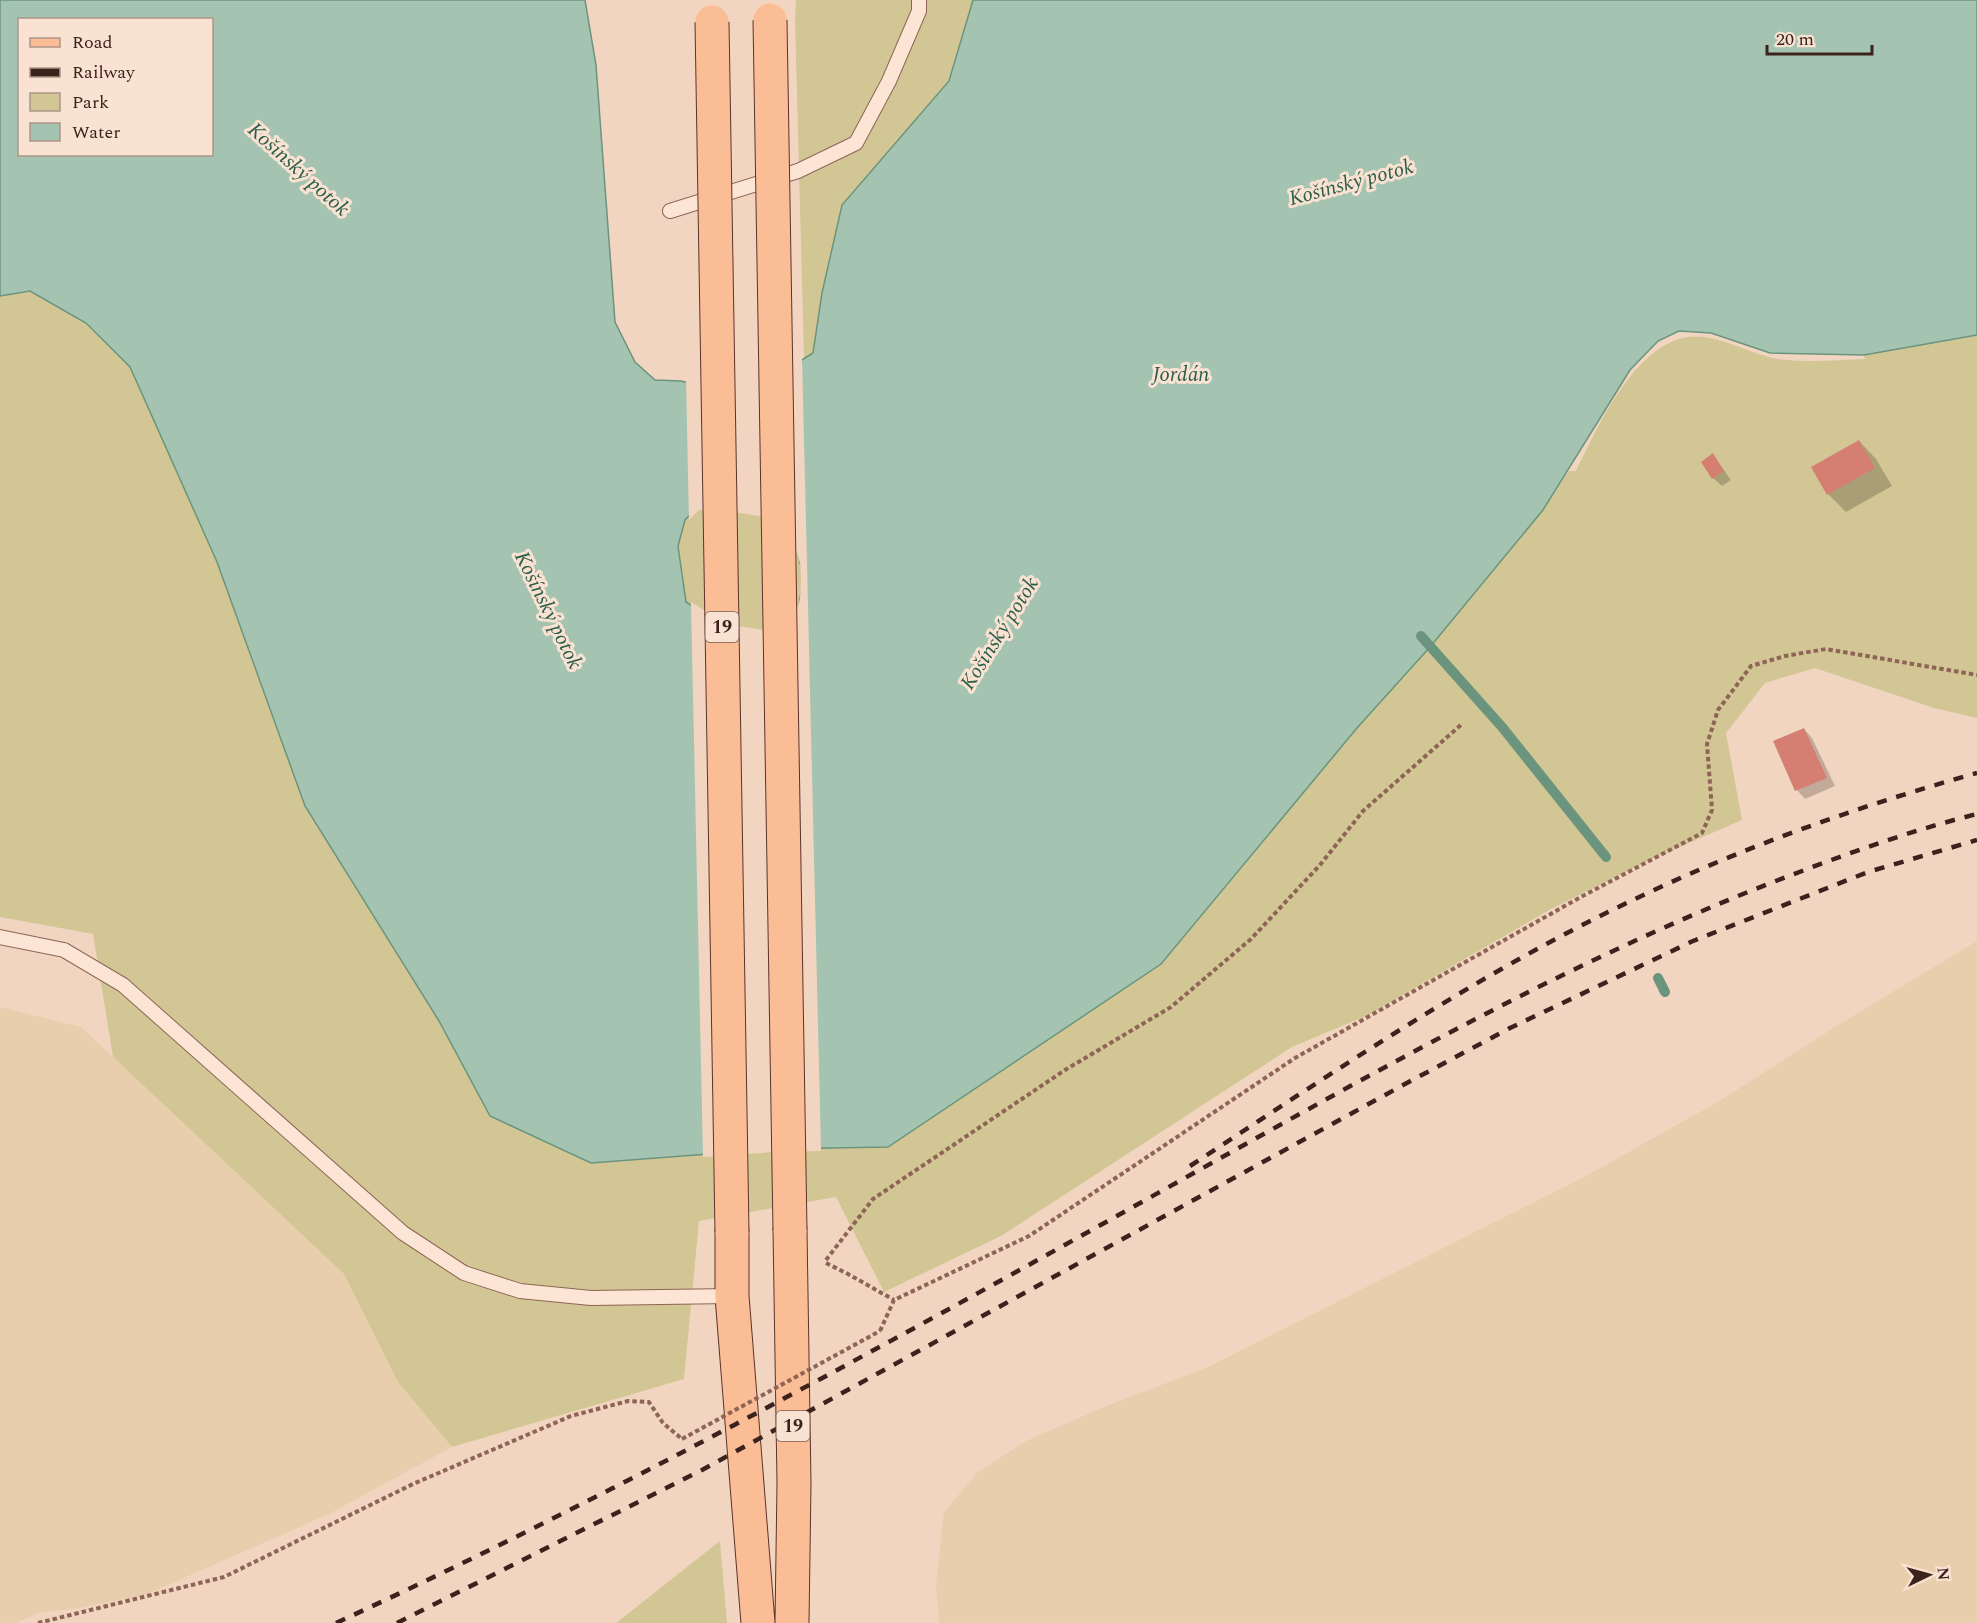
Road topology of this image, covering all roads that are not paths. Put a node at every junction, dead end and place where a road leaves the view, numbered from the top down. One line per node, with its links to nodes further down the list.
1 (919, 0): 4 (lane)
2 (770, 10): 8 (main road, 19, bridge)
3 (712, 11): 6 (main road, 19, bridge)
4 (670, 211)
5 (0, 937): 6 (lane)
6 (732, 1296): 7 (main road, 19)
7 (758, 1623)
8 (792, 1623)

